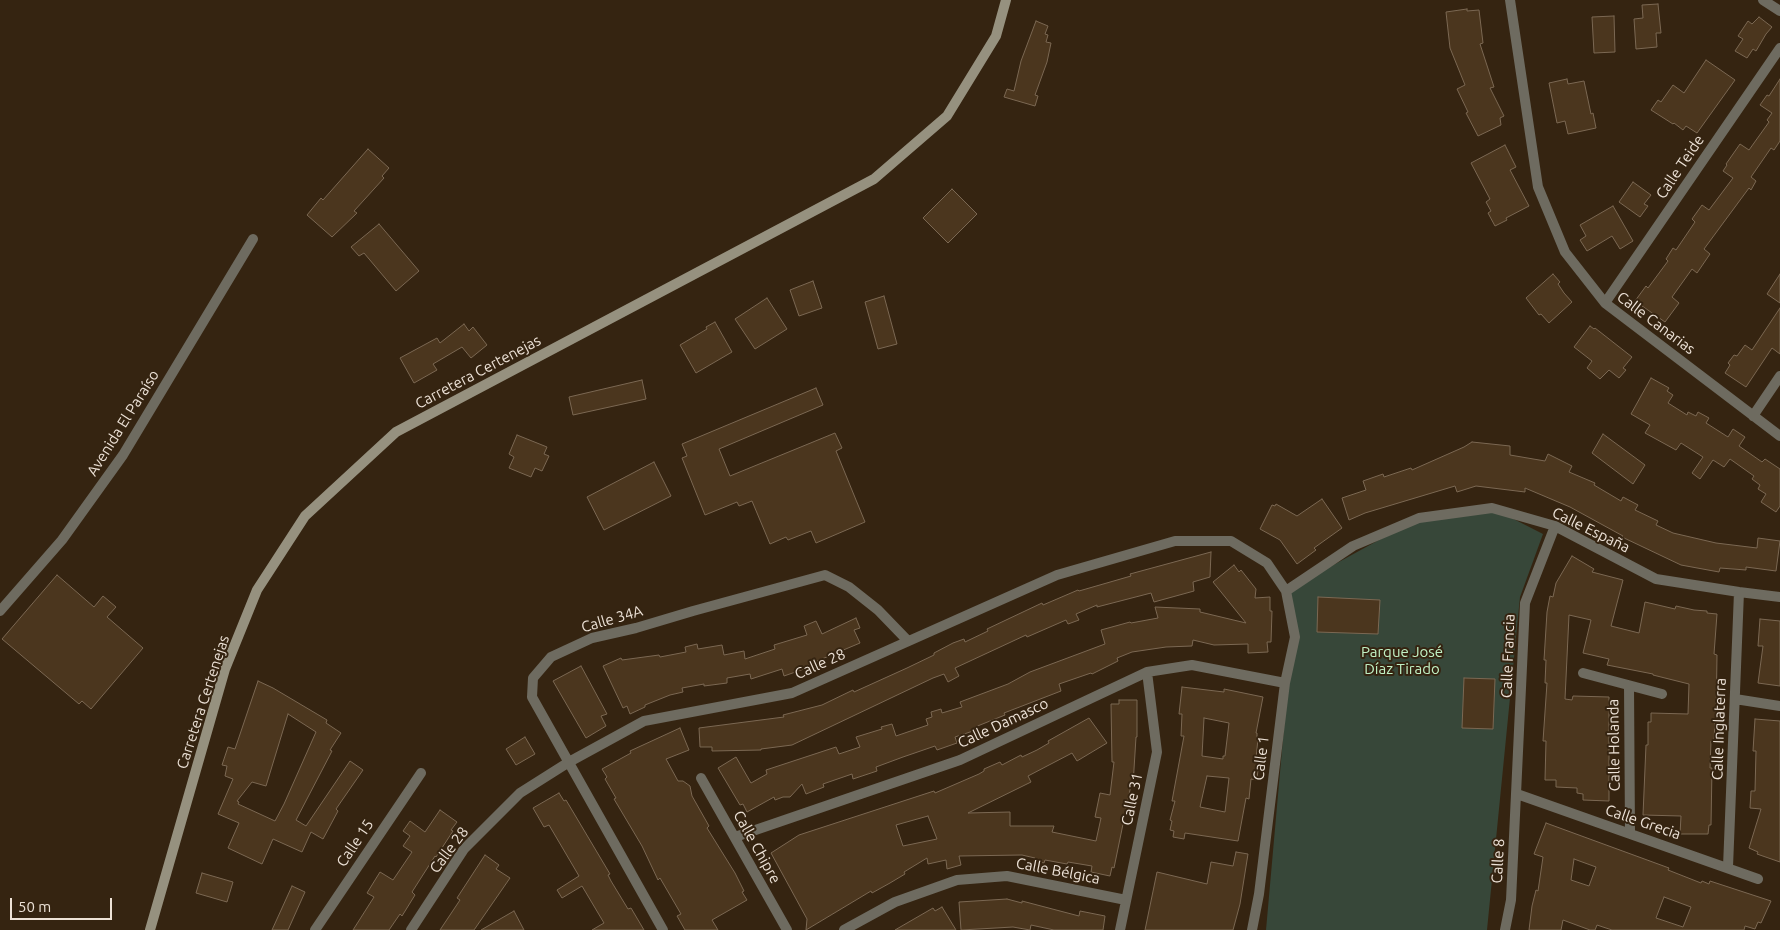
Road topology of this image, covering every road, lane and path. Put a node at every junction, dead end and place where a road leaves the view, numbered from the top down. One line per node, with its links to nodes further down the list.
1 (1006, 0): 33 (main road, Carretera Certenejas)
2 (1510, 0): 7 (street, Calle Canarias)
3 (1763, 0): 4 (street)
4 (1780, 11)
5 (1780, 48): 7 (street, Calle Teide)
6 (253, 239): 15 (street, Avenida El Paraíso)
7 (1605, 303): 9 (street, Calle Canarias)
8 (1780, 376): 9 (street)
9 (1753, 416): 10 (street, Calle Canarias)
10 (1780, 436)
11 (1555, 526): 12 (street, Calle España); 13 (street, Calle España); 27 (street, Calle Francia)
12 (1286, 591): 16 (street, Calle 28); 19 (street, Calle 1)
13 (1739, 592): 14 (street, Calle España); 22 (street, Calle Inglaterra)
14 (1780, 597)
15 (0, 611)
16 (908, 641): 24 (street, Calle 28); 24 (street, Calle 34A)
17 (1147, 672): 19 (street, Calle Damasco); 29 (street, Calle Damasco); 32 (street, Calle 31)
18 (1583, 673): 20 (street)
19 (1286, 683): 40 (street, Calle 1)
20 (1629, 686): 21 (street); 28 (street, Calle Holanda)
21 (1662, 694)
22 (1735, 699): 23 (street); 30 (street, Calle Inglaterra)
23 (1780, 706)
24 (569, 762): 35 (street, Calle 28); 36 (street, Calle 34A)
25 (420, 773): 34 (street, Calle 15)
26 (701, 778): 29 (street, Calle Chipre)
27 (1517, 794): 28 (street, Calle Grecia); 41 (street, Calle 8)
28 (1630, 833): 30 (street, Calle Grecia)
29 (735, 837): 37 (street, Calle Chipre)
30 (1728, 867): 31 (street, Calle Grecia)
31 (1758, 879)
32 (1126, 900): 38 (street, Calle Bélgica); 39 (street, Calle 31)
33 (150, 930)
34 (315, 930)
35 (411, 930)
36 (663, 930)
37 (787, 930)
38 (844, 930)
39 (1120, 930)
40 (1252, 930)
41 (1505, 930)

